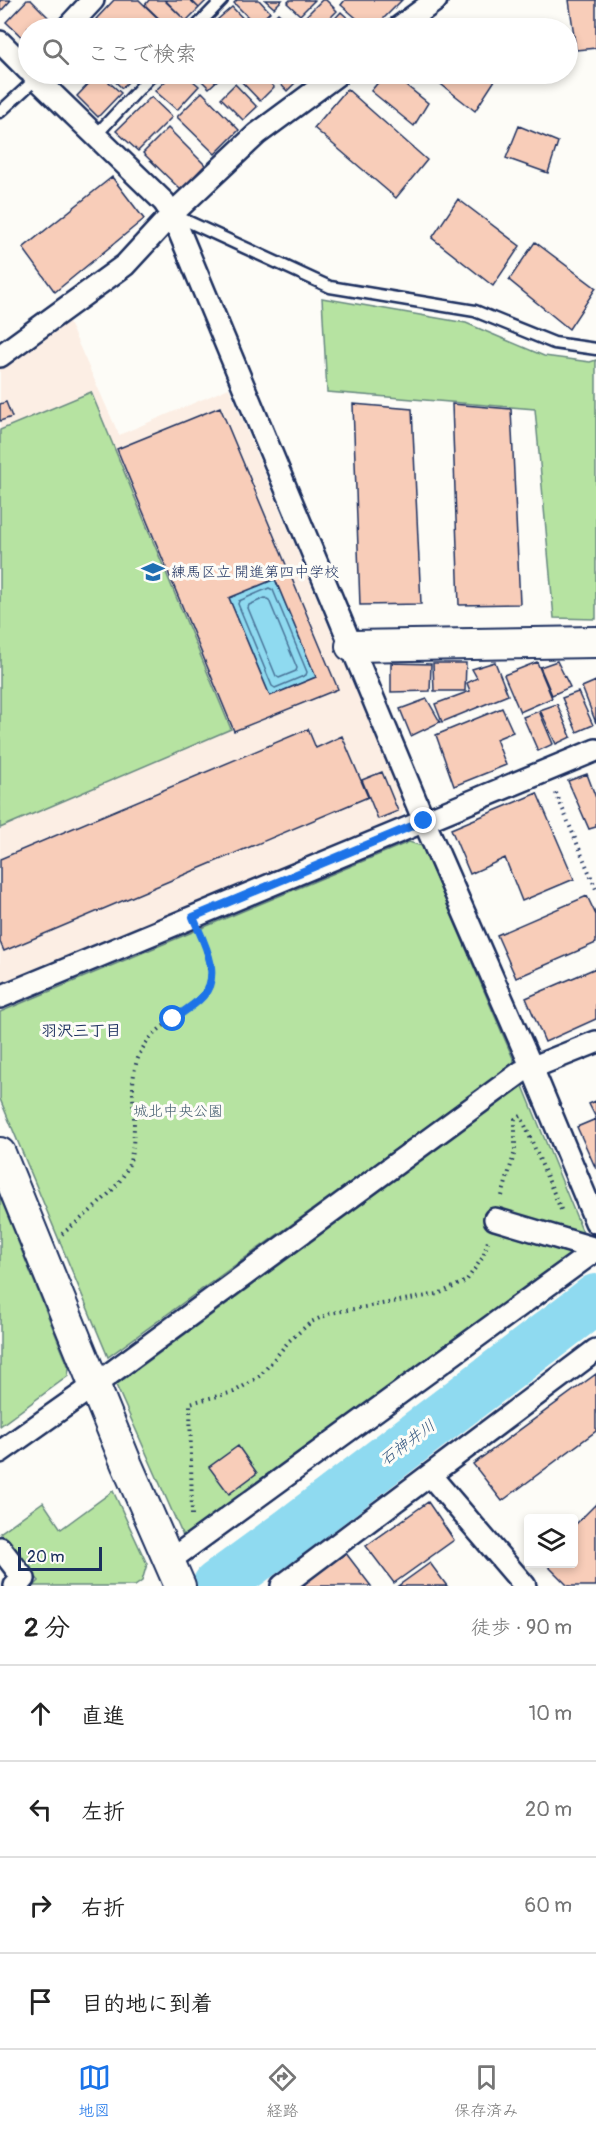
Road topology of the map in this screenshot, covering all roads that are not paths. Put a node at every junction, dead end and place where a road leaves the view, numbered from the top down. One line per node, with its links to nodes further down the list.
1 (93, 0): 4 (street)
2 (222, 0): 5 (lane)
3 (436, 0): 6 (street)
4 (76, 18)
5 (205, 18)
6 (412, 18)
7 (0, 42): 8 (street)
8 (18, 59)
9 (24, 84): 13 (lane)
10 (43, 84): 14 (street)
11 (144, 84): 14 (lane)
12 (324, 84): 15 (street)
13 (0, 112)
14 (96, 135): 15 (street)
15 (172, 214): 16 (lane); 17 (street); 19 (street)
16 (596, 349)
17 (0, 356)
18 (596, 642): 19 (street)
19 (351, 646): 21 (street)
20 (596, 750): 21 (street)
21 (424, 821): 22 (street); 24 (street)
22 (0, 997)
23 (596, 1042): 24 (street)
24 (532, 1068): 27 (street); 30 (street)
25 (0, 1153): 30 (street)
26 (495, 1220): 28 (street)
27 (596, 1222)
28 (596, 1249): 34 (street)
29 (596, 1350): 32 (street)
30 (96, 1384): 31 (street); 34 (street)
31 (0, 1452)
32 (430, 1475): 36 (street); 37 (street)
33 (0, 1548): 35 (street)
34 (174, 1574)
35 (15, 1586)
36 (282, 1586)
37 (525, 1586)

